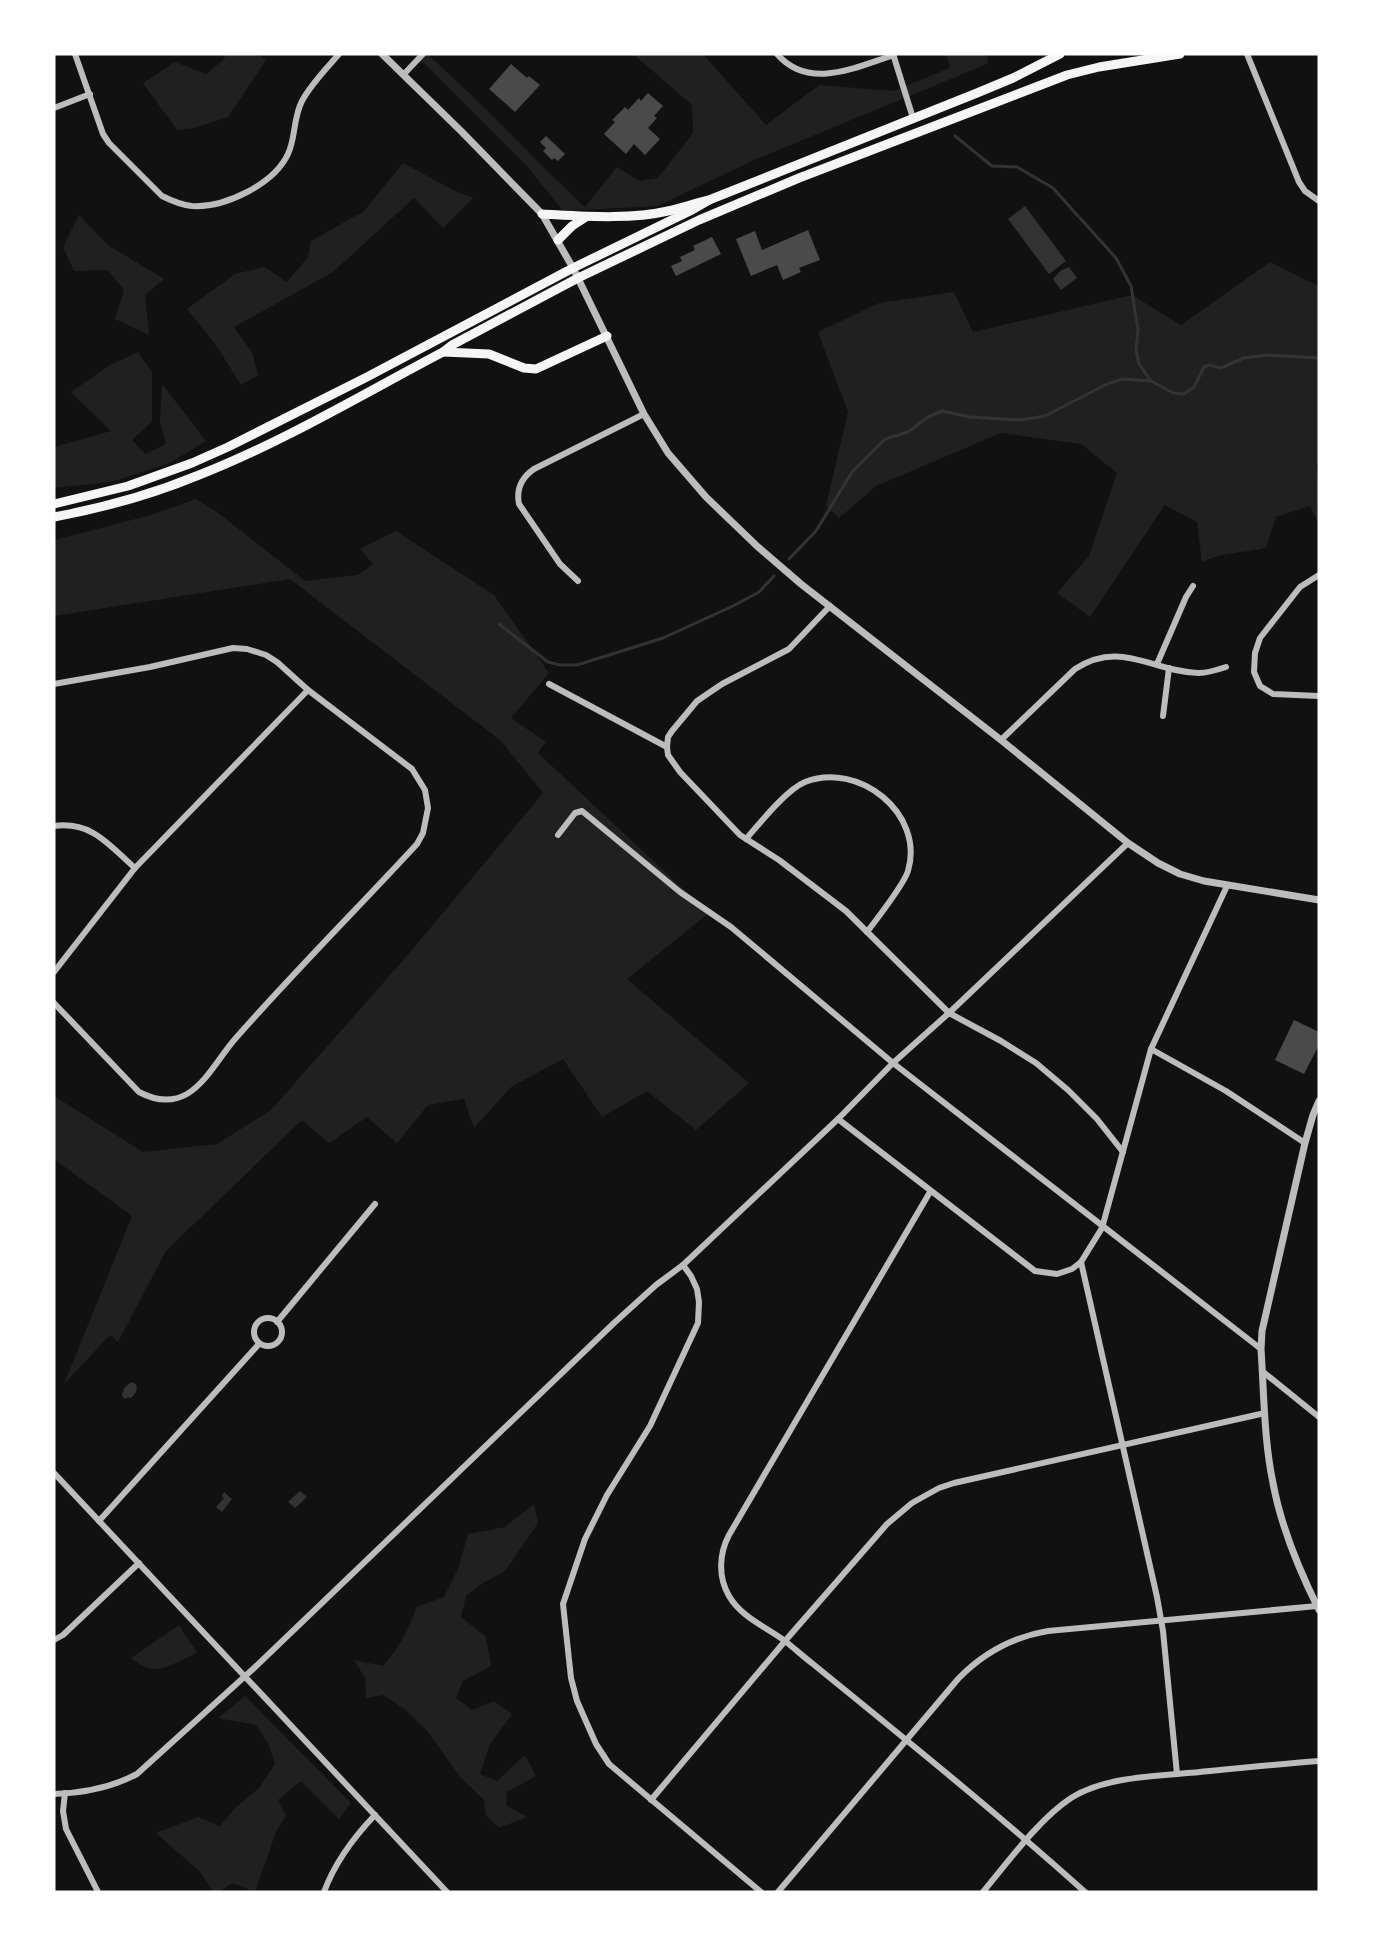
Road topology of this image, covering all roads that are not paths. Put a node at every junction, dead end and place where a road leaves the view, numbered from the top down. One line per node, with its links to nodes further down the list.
1 (75, 54): 14 (street)
2 (339, 54): 14 (street)
3 (382, 54): 13 (street)
4 (423, 54): 13 (street)
5 (777, 54): 10 (street)
6 (1060, 54): 12 (highway)
7 (1169, 54): 11 (highway)
8 (1180, 54): 11 (highway)
9 (1247, 54): 18 (street)
10 (894, 55): 16 (street)
11 (1175, 55): 23 (highway)
12 (1046, 58): 16 (highway)
13 (404, 75): 19 (street)
14 (90, 94): 15 (street)
15 (54, 108)
16 (913, 118): 17 (highway)
17 (709, 200): 20 (highway); 22 (highway)
18 (1319, 201)
19 (542, 214): 20 (highway); 21 (street)
20 (588, 216): 21 (highway)
21 (558, 240): 22 (street)
22 (573, 268): 23 (street); 27 (highway)
23 (578, 278): 24 (street); 25 (highway)
24 (607, 336): 25 (highway); 26 (street)
25 (444, 352): 28 (highway)
26 (644, 414): 30 (street); 32 (street)
27 (54, 504)
28 (54, 517)
29 (1319, 575): 39 (street)
30 (578, 581)
31 (1193, 586): 33 (street)
32 (830, 606): 41 (street); 42 (street)
33 (1157, 664): 35 (street); 41 (street)
34 (1226, 667): 35 (street)
35 (1169, 668): 40 (street)
36 (54, 684): 38 (street)
37 (549, 684): 42 (street)
38 (308, 690): 47 (street); 52 (street)
39 (1319, 696)
40 (1163, 716)
41 (1001, 740): 46 (street)
42 (667, 747): 45 (street)
43 (54, 826): 47 (street)
44 (558, 836): 55 (street)
45 (746, 839): 50 (street); 50 (street)
46 (1128, 843): 48 (street); 53 (street)
47 (135, 868): 51 (street)
48 (1227, 886): 49 (street); 54 (street)
49 (1319, 900)
50 (867, 932): 53 (street)
51 (54, 972)
52 (54, 1003)
53 (949, 1013): 55 (street); 59 (street)
54 (1151, 1049): 58 (street); 59 (street)
55 (893, 1063): 57 (street); 62 (street)
56 (1318, 1104): 58 (street)
57 (838, 1119): 60 (street); 64 (street)
58 (1305, 1143): 67 (street)
59 (1123, 1152): 62 (street)
60 (930, 1192): 63 (street); 78 (street)
61 (375, 1204): 65 (street)
62 (1102, 1228): 63 (street); 67 (street)
63 (1081, 1262): 71 (street)
64 (683, 1265): 79 (street); 85 (street)
65 (277, 1322): 66 (street); 66 (street)
66 (259, 1344): 73 (street)
67 (1261, 1349): 68 (street)
68 (1263, 1371): 69 (street); 70 (street)
69 (1265, 1413): 71 (street); 75 (street)
70 (1319, 1416)
71 (1123, 1445): 76 (street); 78 (street)
72 (54, 1473): 73 (street)
73 (99, 1521): 74 (street)
74 (139, 1563): 77 (street); 79 (street)
75 (1318, 1608): 76 (street)
76 (1161, 1620): 80 (street); 82 (street)
77 (54, 1641)
78 (785, 1641): 80 (street); 85 (street)
79 (245, 1676): 83 (street); 86 (street)
80 (907, 1741): 87 (street); 92 (street)
81 (1319, 1761): 82 (street)
82 (1178, 1774): 87 (street)
83 (65, 1793): 84 (street); 88 (street)
84 (54, 1794)
85 (651, 1800): 91 (street)
86 (375, 1815): 89 (street); 90 (street)
87 (1027, 1840): 93 (street); 94 (street)
88 (98, 1892)
89 (324, 1892)
90 (447, 1892)
91 (761, 1892)
92 (778, 1892)
93 (983, 1892)
94 (1085, 1892)

